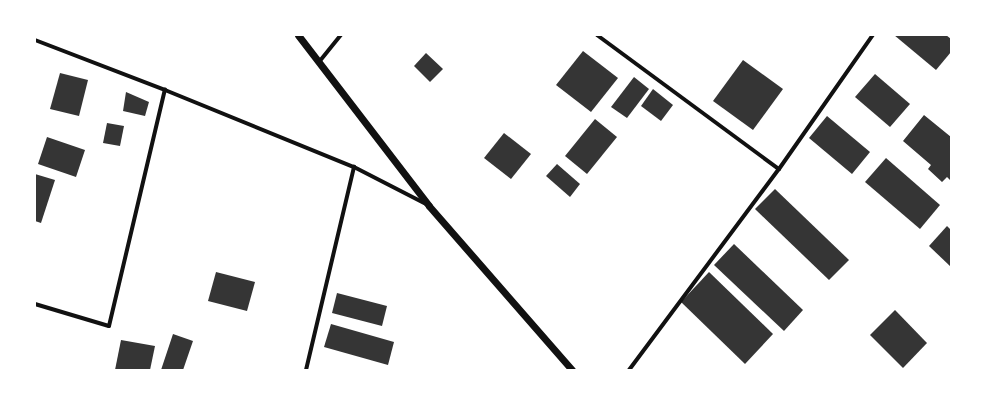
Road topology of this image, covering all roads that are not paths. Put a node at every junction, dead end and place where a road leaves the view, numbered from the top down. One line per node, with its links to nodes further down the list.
1 (298, 35): 6 (street)
2 (341, 35): 6 (street)
3 (597, 35): 9 (street)
4 (873, 35): 9 (street)
5 (35, 40): 7 (street)
6 (318, 62): 10 (street)
7 (165, 90): 8 (street); 11 (street)
8 (354, 167): 10 (street); 12 (street)
9 (779, 169): 14 (street)
10 (429, 206): 13 (street)
11 (35, 304)
12 (306, 370)
13 (572, 370)
14 (629, 370)

